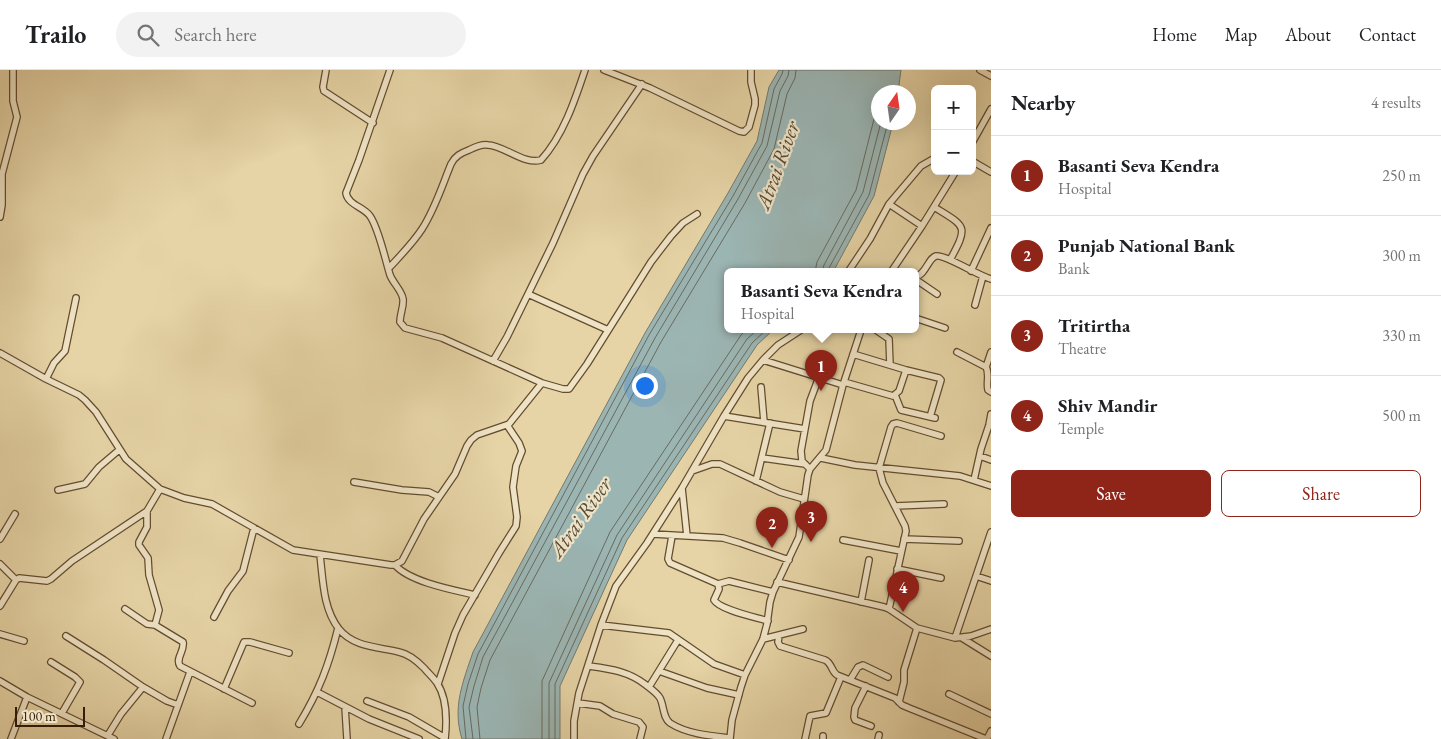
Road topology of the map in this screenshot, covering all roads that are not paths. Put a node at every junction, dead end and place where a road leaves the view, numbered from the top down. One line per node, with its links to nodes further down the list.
1 (14, 70): 20 (street)
2 (326, 70): 11 (street)
3 (390, 70): 11 (street)
4 (585, 70): 24 (street)
5 (604, 70): 9 (street)
6 (751, 70): 9 (street)
7 (980, 70): 8 (street)
8 (991, 76)
9 (642, 84): 32 (street)
10 (991, 109): 12 (street)
11 (373, 123): 24 (street)
12 (976, 136)
13 (931, 160): 17 (street)
14 (976, 163): 15 (street)
15 (991, 172)
16 (954, 175): 18 (street)
17 (889, 204): 21 (street); 25 (street)
18 (934, 207): 21 (street); 23 (street)
19 (697, 214): 38 (street)
20 (0, 217)
21 (922, 226): 26 (street)
22 (991, 228): 27 (street)
23 (950, 260): 27 (street); 28 (street)
24 (388, 268): 47 (street)
25 (851, 268)
26 (896, 268)
27 (971, 270): 29 (street)
28 (919, 276)
29 (983, 276): 30 (street); 35 (street)
30 (991, 279)
31 (919, 281): 33 (street)
32 (528, 294): 38 (street); 47 (street)
33 (937, 294)
34 (76, 298): 52 (street)
35 (975, 305)
36 (919, 319): 37 (street)
37 (945, 328)
38 (608, 330): 53 (street)
39 (796, 333): 46 (street)
40 (860, 333): 45 (street)
41 (880, 333): 48 (street)
42 (957, 352): 49 (street)
43 (991, 352): 49 (street)
44 (0, 353): 52 (street)
45 (853, 354): 48 (street); 54 (street)
46 (763, 360): 51 (street); 59 (street)
47 (494, 361): 53 (street)
48 (890, 365): 50 (street)
49 (986, 367): 56 (street)
50 (906, 370): 57 (street); 57 (street)
51 (819, 377): 54 (street); 62 (street)
52 (46, 379): 64 (street)
53 (542, 383): 61 (street)
54 (843, 384): 57 (street); 67 (street)
55 (761, 387): 60 (street)
56 (991, 392)
57 (895, 395)
58 (991, 414): 65 (street)
59 (724, 416): 60 (street); 72 (street)
60 (767, 423): 62 (street); 66 (street)
61 (507, 425): 80 (street); 109 (street)
62 (805, 429): 69 (street)
63 (941, 436): 70 (street)
64 (119, 450): 78 (street); 79 (street)
65 (980, 456): 68 (street); 73 (street)
66 (762, 458): 69 (street); 74 (street)
67 (821, 458): 70 (street); 71 (street)
68 (991, 460)
69 (805, 464): 71 (street)
70 (879, 468): 73 (street); 83 (street)
71 (810, 470): 81 (street)
72 (692, 471): 74 (street); 77 (street)
73 (974, 480): 76 (street)
74 (756, 481): 81 (street)
75 (354, 482): 80 (street)
76 (991, 486)
77 (682, 488): 88 (street); 90 (street)
78 (160, 489): 84 (street); 86 (street)
79 (58, 490)
80 (439, 497): 100 (street)
81 (804, 499): 97 (street)
82 (944, 504): 83 (street)
83 (895, 506): 92 (street)
84 (147, 511): 104 (street); 116 (street)
85 (15, 514): 91 (street)
86 (254, 528): 96 (street); 114 (street)
87 (991, 532): 102 (street)
88 (653, 534): 89 (street); 117 (street)
89 (672, 536): 90 (street); 107 (street)
90 (687, 536): 97 (street)
91 (0, 539)
92 (904, 539): 94 (street); 95 (street)
93 (843, 540): 95 (street)
94 (959, 541)
95 (900, 551): 101 (street)
96 (320, 555): 100 (street); 118 (street)
97 (789, 560): 106 (street)
98 (869, 560): 110 (street)
99 (0, 564): 104 (street)
100 (395, 565): 109 (street)
101 (897, 569): 103 (street); 113 (street)
102 (976, 576): 105 (street); 125 (street)
103 (941, 578)
104 (16, 580): 111 (street)
105 (991, 581)
106 (777, 582): 108 (street); 110 (street)
107 (718, 584): 108 (street); 115 (street)
108 (773, 592): 115 (street)
109 (475, 595): 141 (street)
110 (861, 602): 113 (street)
111 (0, 606)
112 (125, 609): 116 (street)
113 (889, 609): 119 (street)
114 (214, 617)
115 (768, 621): 127 (street)
116 (156, 625): 134 (street)
117 (601, 625): 128 (street); 133 (street)
118 (338, 628): 141 (street); 146 (street)
119 (917, 628): 125 (street); 152 (street)
120 (803, 629): 124 (street)
121 (991, 629): 126 (street)
122 (0, 634): 129 (street)
123 (66, 636): 144 (street)
124 (779, 636): 127 (street); 137 (street)
125 (955, 638): 126 (street)
126 (962, 638): 131 (street)
127 (764, 639): 136 (street)
128 (678, 640): 135 (street); 136 (street)
129 (24, 641)
130 (289, 653): 145 (street)
131 (991, 656)
132 (51, 662): 156 (street)
133 (588, 666): 143 (street); 153 (street)
134 (190, 672): 145 (street); 154 (street)
135 (659, 672): 143 (street); 148 (street)
136 (745, 674): 148 (street)
137 (841, 677): 139 (street); 170 (street)
138 (888, 677): 139 (street)
139 (850, 680): 142 (street)
140 (0, 681): 149 (street)
141 (438, 684): 162 (street)
142 (866, 686): 152 (street); 159 (street)
143 (649, 687): 169 (street)
144 (143, 688): 154 (street); 161 (street)
145 (224, 689): 151 (street)
146 (317, 692): 155 (street); 158 (street)
147 (949, 694): 157 (street)
148 (739, 695): 169 (street)
149 (27, 697): 156 (street); 163 (street)
150 (367, 701): 162 (street)
151 (252, 702)
152 (899, 702): 171 (street)
153 (578, 703): 167 (street); 168 (street)
154 (178, 705): 164 (street)
155 (345, 708): 165 (street); 166 (street)
156 (62, 713): 161 (street)
157 (991, 714)
158 (299, 724)
159 (871, 726)
160 (991, 732): 171 (street)
161 (111, 737)
162 (445, 738)
163 (11, 739)
164 (166, 739)
165 (347, 739)
166 (419, 739)
167 (574, 739)
168 (640, 739)
169 (730, 739)
170 (805, 739)
171 (986, 739)

